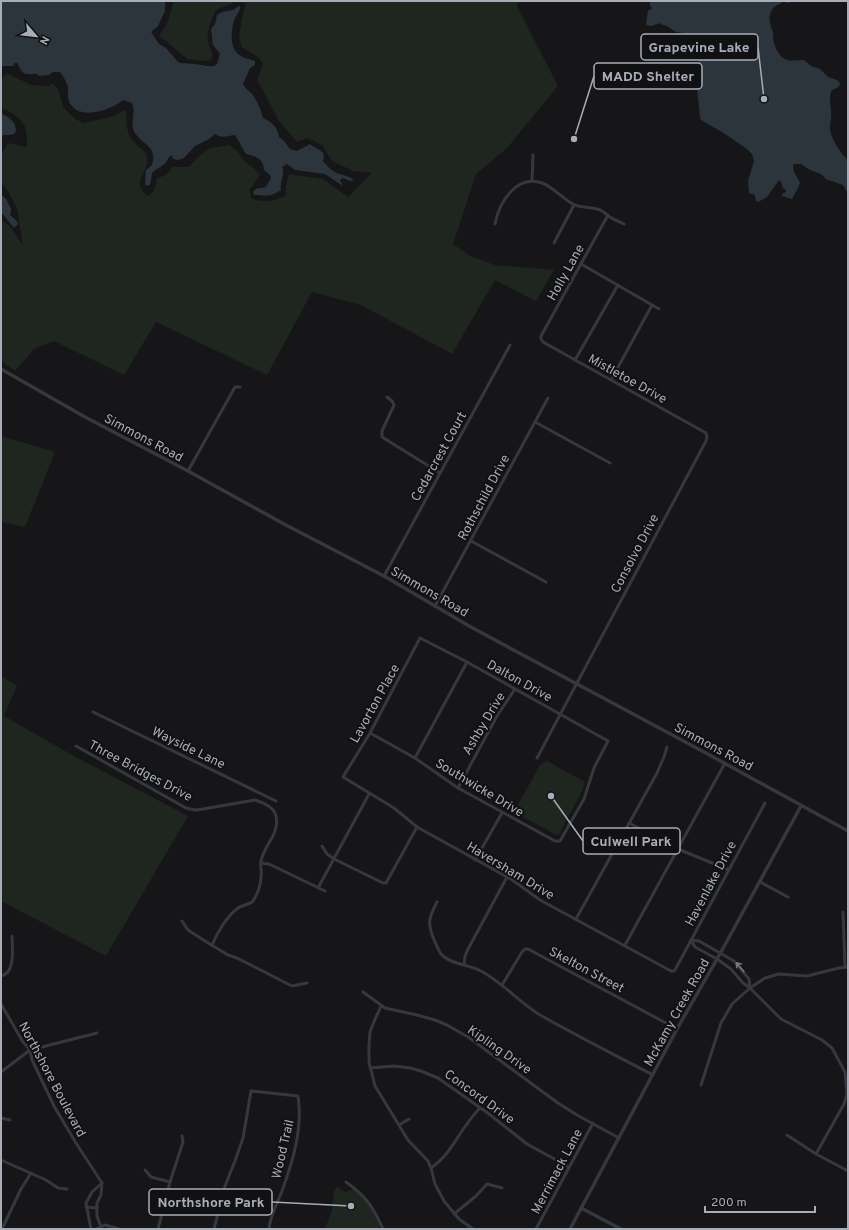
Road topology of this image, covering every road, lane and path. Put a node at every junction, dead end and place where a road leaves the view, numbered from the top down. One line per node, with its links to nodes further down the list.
1 (533, 155): 2 (street)
2 (532, 181): 3 (street); 5 (street)
3 (574, 204): 4 (street); 7 (street)
4 (608, 215): 6 (street); 8 (street, Holly Lane)
5 (495, 224)
6 (624, 224)
7 (554, 243)
8 (581, 264): 9 (street); 12 (street, Holly Lane)
9 (618, 285): 10 (street); 14 (street)
10 (652, 304): 11 (street); 16 (street)
11 (659, 308)
12 (541, 339): 14 (street, Mistletoe Drive)
13 (510, 345): 24 (street, Cedarcrest Court)
14 (575, 360): 16 (street, Mistletoe Drive)
15 (1, 369): 23 (street, Simmons Road)
16 (611, 380): 21 (street, Mistletoe Drive)
17 (240, 387): 23 (street)
18 (387, 397): 24 (street)
19 (548, 398): 20 (street, Rothschild Drive)
20 (535, 422): 22 (street); 25 (street, Rothschild Drive)
21 (706, 433): 31 (street, Consolvo Drive)
22 (610, 463)
23 (188, 471): 26 (street, Simmons Road)
24 (440, 473): 26 (street, Cedarcrest Court)
25 (471, 541): 27 (street); 28 (street, Rothschild Drive)
26 (384, 576): 28 (street, Simmons Road)
27 (546, 582)
28 (435, 606): 31 (street, Simmons Road)
29 (420, 638): 30 (street, Dalton Drive); 35 (street, Lavorton Place)
30 (467, 662): 32 (street, Dalton Drive); 38 (street)
31 (576, 683): 34 (street, Consolvo Drive); 40 (street, Simmons Road)
32 (515, 689): 34 (street, Dalton Drive); 42 (street, Ashby Drive)
33 (93, 712): 44 (street, Wayside Lane)
34 (560, 713): 39 (street, Consolvo Drive); 51 (street, Dalton Drive)
35 (370, 733): 38 (street, Southwicke Drive); 41 (street, Lavorton Place)
36 (76, 746): 56 (street, Three Bridges Drive)
37 (667, 747): 48 (street)
38 (415, 758): 42 (street, Southwicke Drive)
39 (537, 758)
40 (725, 763): 46 (street, Simmons Road); 53 (street)
41 (343, 777): 43 (street, Haversham Drive)
42 (458, 788): 47 (street, Southwicke Drive)
43 (369, 794): 49 (street, Haversham Drive); 54 (street)
44 (276, 801)
45 (765, 804): 57 (street, Havenlake Drive)
46 (802, 806): 50 (street, Simmons Road); 59 (street, McKamy Creek Road)
47 (502, 813): 51 (street, Southwicke Drive); 55 (street)
48 (630, 823): 53 (street); 65 (street)
49 (417, 827): 54 (street); 55 (street, Haversham Drive)
50 (848, 831)
51 (560, 841)
52 (322, 846): 54 (street)
53 (678, 849): 57 (street); 70 (street)
54 (334, 859): 60 (street)
55 (475, 860): 58 (street, Haversham Drive)
56 (261, 863): 60 (street); 69 (street, Three Bridges Drive)
57 (729, 870): 68 (street, Havenlake Drive)
58 (507, 877): 65 (street, Haversham Drive); 73 (street)
59 (760, 882): 62 (street); 71 (street, McKamy Creek Road)
60 (318, 888): 61 (street)
61 (325, 891)
62 (788, 897)
63 (437, 902): 73 (street)
64 (843, 912): 74 (street)
65 (576, 920): 70 (street, Haversham Drive)
66 (182, 921): 69 (street)
67 (12, 936): 76 (street)
68 (690, 940): 71 (street); 72 (street); 75 (street, Havenlake Drive)
69 (212, 945): 77 (street)
70 (625, 945): 75 (street, Haversham Drive)
71 (721, 952): 72 (street, McKamy Creek Road); 79 (street, one-way to 71)
72 (717, 959): 79 (street); 83 (street, McKamy Creek Road)
73 (464, 965): 78 (street)
74 (846, 967): 79 (street)
75 (674, 971)
76 (1, 976)
77 (307, 983)
78 (502, 985): 83 (street, Skelton Street); 88 (street)
79 (750, 988): 89 (street); 99 (street)
80 (363, 992): 82 (street, Kipling Drive)
81 (1, 1004): 85 (street, Northshore Boulevard)
82 (381, 1006): 86 (street); 94 (street, Kipling Drive)
83 (677, 1029): 88 (street, McKamy Creek Road)
84 (97, 1033): 85 (street)
85 (30, 1050): 87 (street); 108 (street, Northshore Boulevard)
86 (370, 1068): 90 (street, Concord Drive); 95 (street)
87 (1, 1072)
88 (653, 1075): 98 (street, McKamy Creek Road)
89 (701, 1085)
90 (480, 1108): 101 (street, Concord Drive); 102 (street)
91 (1, 1118): 93 (street)
92 (409, 1119): 95 (street)
93 (10, 1120)
94 (593, 1123): 98 (street, Kipling Drive); 101 (street, Merrimack Lane)
95 (399, 1124): 102 (street)
96 (787, 1135): 99 (street)
97 (182, 1136): 106 (street)
98 (619, 1138): 113 (street, McKamy Creek Road)
99 (816, 1154): 104 (street)
100 (1, 1160): 105 (street)
101 (569, 1167): 125 (street, Merrimack Lane)
102 (431, 1168): 114 (street)
103 (145, 1170): 106 (street)
104 (848, 1171)
105 (31, 1173): 110 (street); 116 (street)
106 (170, 1182): 120 (street)
107 (346, 1182): 123 (street)
108 (102, 1183): 111 (street); 112 (street)
109 (502, 1188): 114 (street)
110 (67, 1190)
111 (86, 1208): 112 (street); 117 (street)
112 (97, 1208): 115 (street)
113 (581, 1208): 126 (street, McKamy Creek Road); 127 (street)
114 (454, 1214): 124 (street)
115 (101, 1227): 118 (street); 119 (street)
116 (2, 1229)
117 (91, 1229)
118 (96, 1229)
119 (119, 1229)
120 (158, 1229)
121 (214, 1229): 122 (street, Wood Trail)
122 (269, 1229)
123 (383, 1229)
124 (473, 1229)
125 (536, 1229)
126 (570, 1229)
127 (621, 1229)

